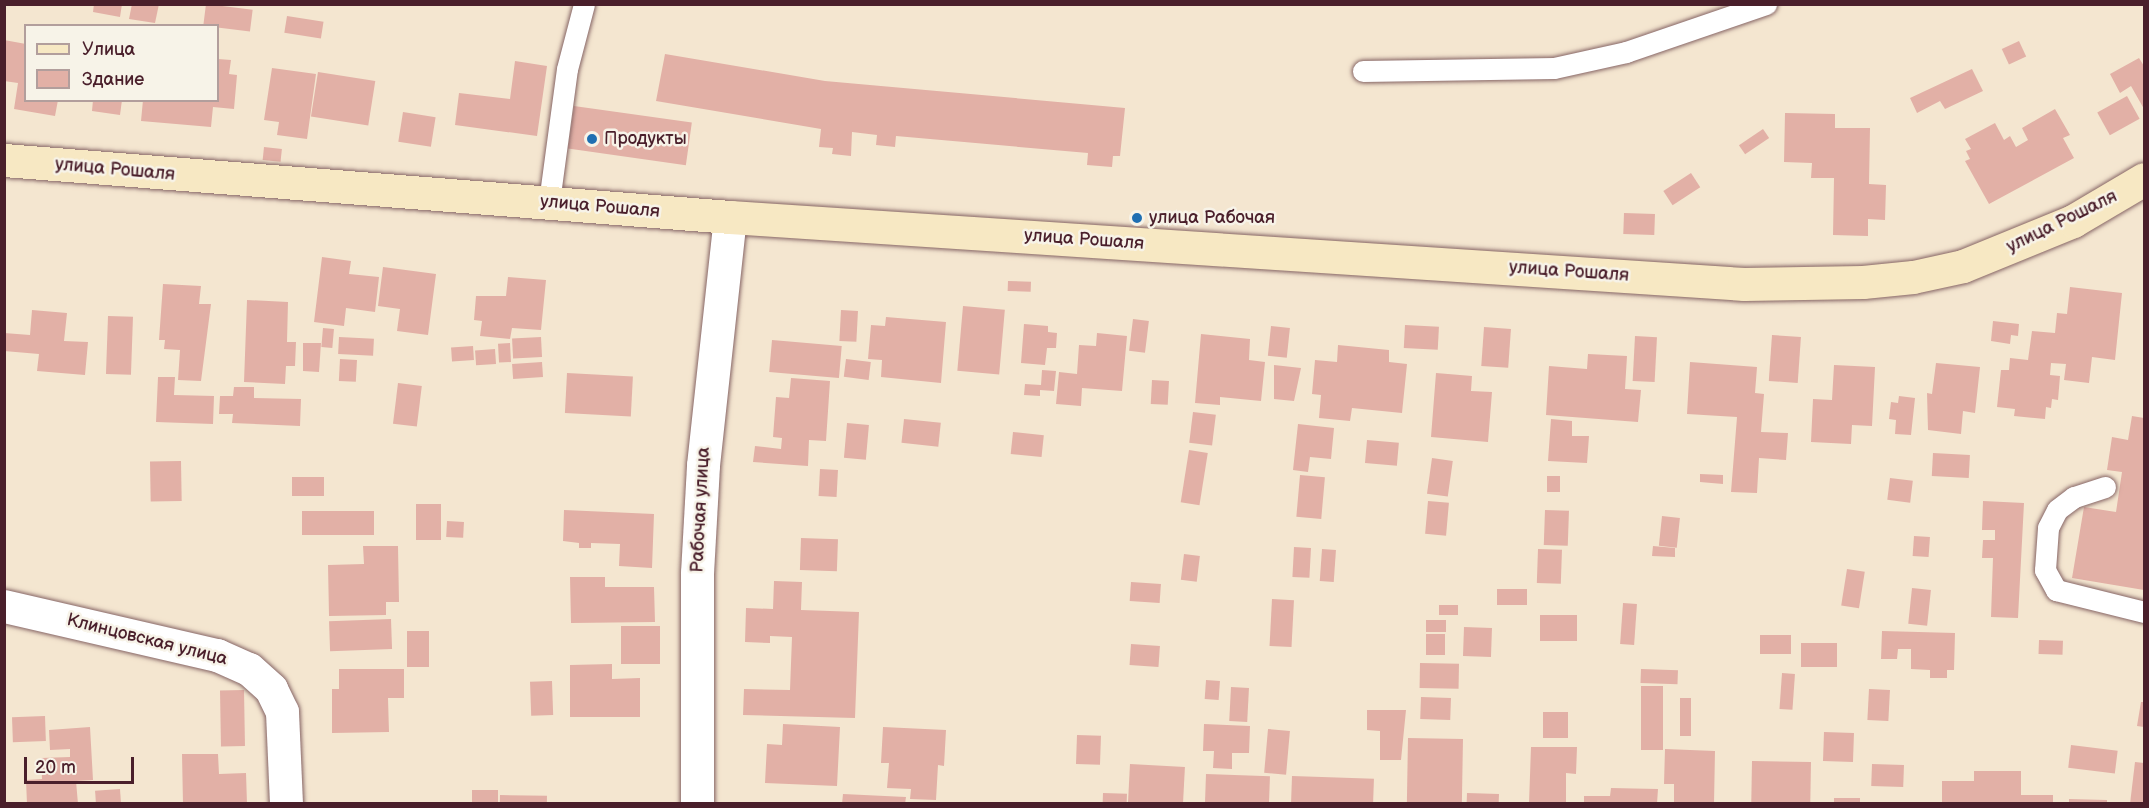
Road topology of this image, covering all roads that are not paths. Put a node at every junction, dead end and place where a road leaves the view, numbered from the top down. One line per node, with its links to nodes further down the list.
1 (584, 4): 6 (lane)
2 (1766, 4): 3 (lane)
3 (1363, 71)
4 (4, 160): 6 (main road, улица Рошаля)
5 (2145, 179): 7 (main road, улица Рошаля)
6 (549, 202): 7 (main road, улица Рошаля)
7 (730, 217): 12 (street, Рабочая улица)
8 (2105, 487): 10 (lane)
9 (4, 606): 11 (street, Клинцовская улица)
10 (2145, 612)
11 (286, 804)
12 (697, 804)

